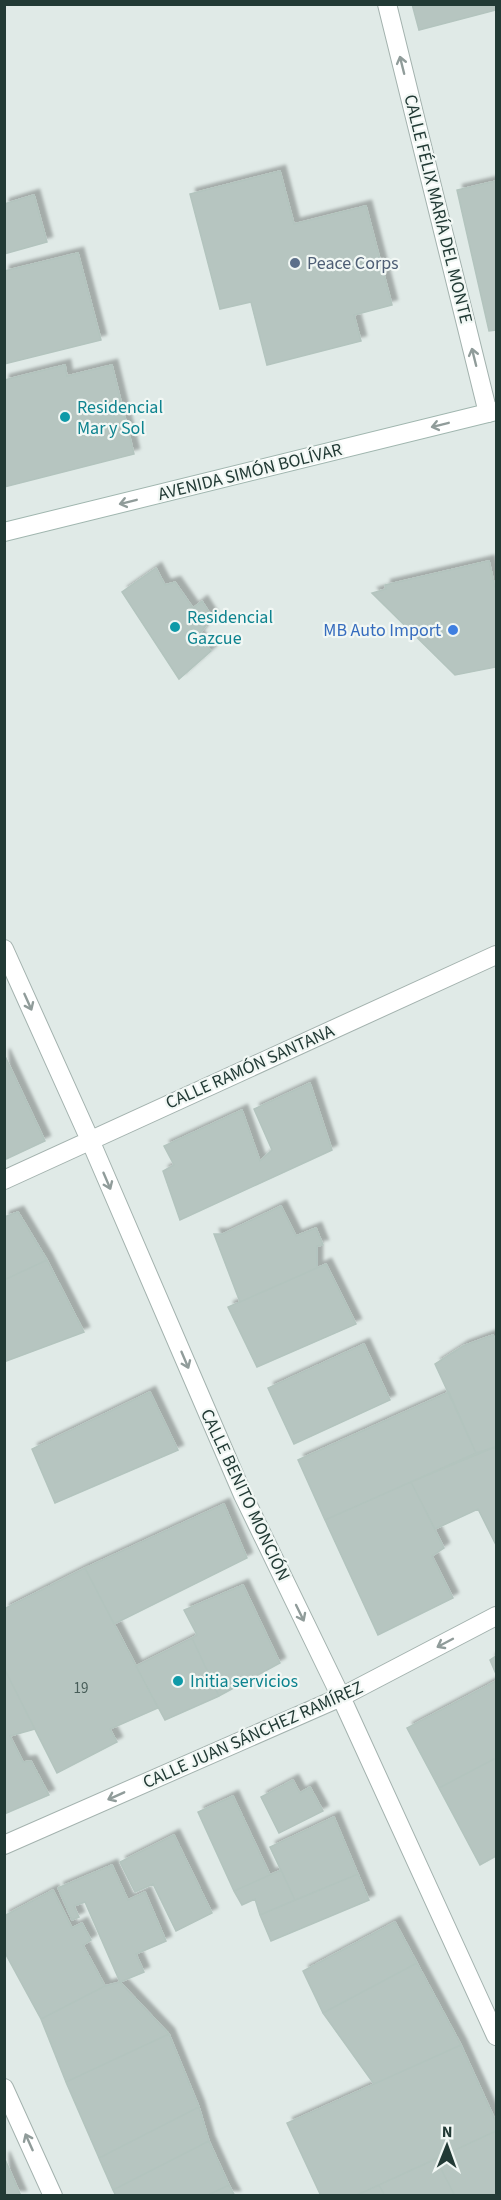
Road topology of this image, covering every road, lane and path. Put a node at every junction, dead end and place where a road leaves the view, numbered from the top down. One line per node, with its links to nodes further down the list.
1 (387, 4): 2 (street, CALLE FÉLIX MARÍA DEL MONTE, one-way to 1)
2 (492, 412): 3 (street, AVENIDA SIMÓN BOLÍVAR, one-way to 3)
3 (4, 532)
4 (4, 949): 6 (street, CALLE BENITO MONCIÓN, one-way to 6)
5 (496, 955): 6 (street, CALLE RAMÓN SANTANA)
6 (90, 1140): 7 (street, CALLE RAMÓN SANTANA); 9 (street, CALLE BENITO MONCIÓN, one-way to 9)
7 (4, 1180)
8 (496, 1616): 9 (street, CALLE JUAN SÁNCHEZ RAMÍREZ, one-way to 9)
9 (341, 1697): 10 (street, CALLE JUAN SÁNCHEZ RAMÍREZ, one-way to 10); 11 (street, CALLE BENITO MONCIÓN)
10 (4, 1845)
11 (496, 2036)
12 (4, 2088): 13 (street, one-way to 12)
13 (53, 2196)

